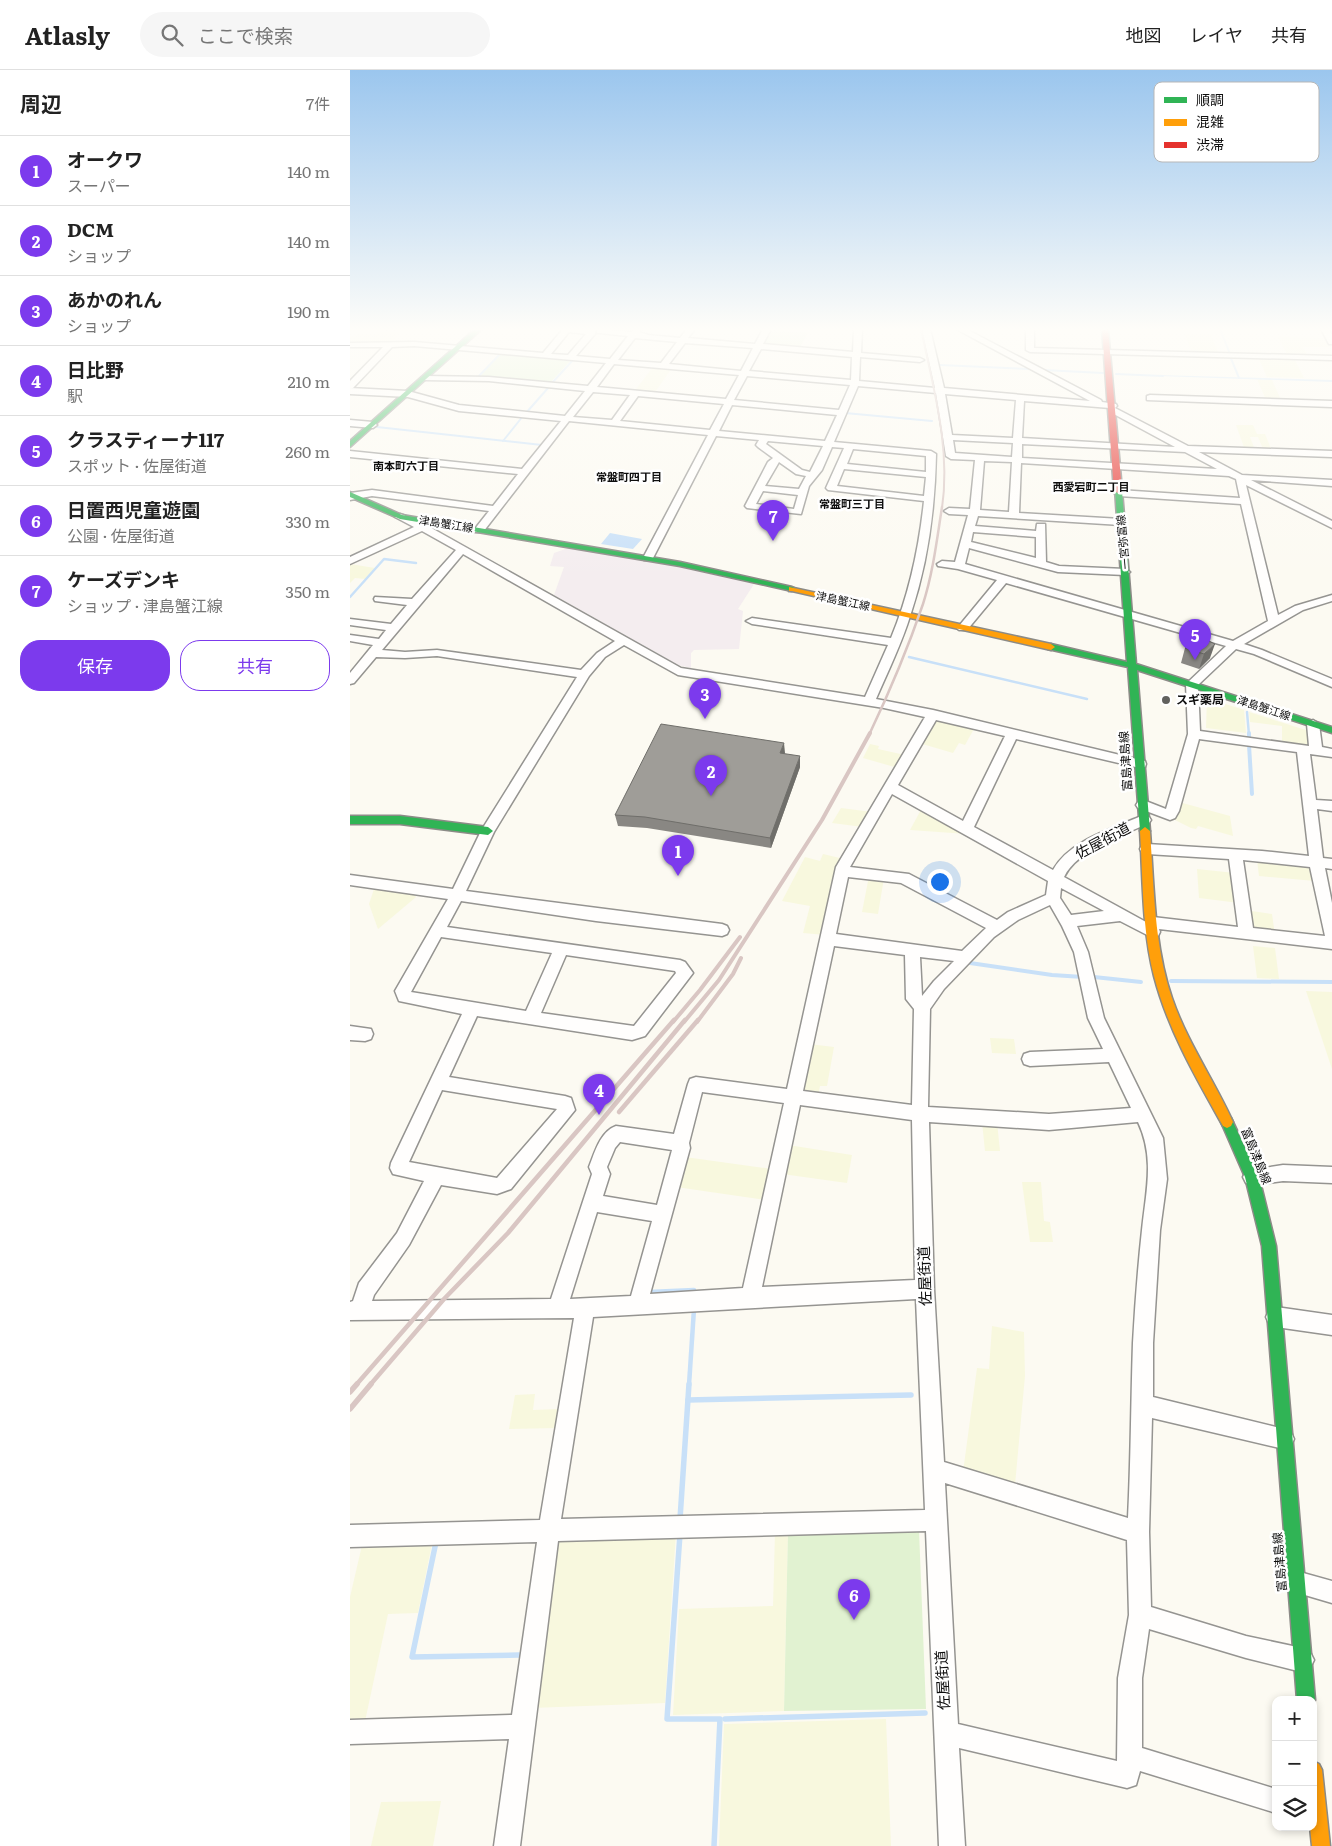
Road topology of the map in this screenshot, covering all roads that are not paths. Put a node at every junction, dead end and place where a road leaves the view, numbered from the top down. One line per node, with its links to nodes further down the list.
1 (388, 412): 15 (main road)
2 (501, 412): 12 (street)
3 (571, 412): 12 (street)
4 (622, 412): 13 (street)
5 (723, 412): 16 (street)
6 (830, 412): 11 (street)
7 (944, 412): 17 (street)
8 (1020, 412): 19 (street)
9 (1111, 412): 23 (main road, 一宮弥富線)
10 (1117, 412): 24 (street)
11 (842, 413): 20 (street)
12 (566, 418): 13 (street); 32 (street)
13 (614, 423): 16 (street)
14 (350, 425): 15 (street)
15 (372, 427): 21 (main road)
16 (713, 433): 18 (street); 57 (street)
17 (948, 437): 19 (street); 28 (street)
18 (765, 438): 20 (street); 27 (street)
19 (1019, 440): 23 (street); 29 (street)
20 (828, 444): 22 (street); 33 (street)
21 (350, 445)
22 (850, 446): 30 (street); 34 (street)
23 (1115, 446): 24 (street); 31 (main road, 一宮弥富線)
24 (1187, 450): 26 (street); 35 (street)
25 (350, 454): 32 (street)
26 (1332, 454)
27 (779, 458): 33 (street); 37 (street)
28 (980, 458): 29 (street); 45 (street)
29 (1017, 460): 31 (street); 46 (street)
30 (841, 466): 34 (street); 41 (street)
31 (1117, 466): 35 (street); 39 (main road, 一宮弥富線)
32 (523, 472): 43 (street)
33 (812, 475): 38 (street)
34 (930, 475): 41 (street)
35 (1236, 476): 36 (street); 42 (street); 50 (street)
36 (1332, 482)
37 (760, 488): 38 (street); 38 (street)
38 (801, 492)
39 (1119, 493): 42 (street); 49 (main road, 一宮弥富線)
40 (351, 495): 43 (street); 47 (main road, 津島蟹江線)
41 (930, 499): 68 (street)
42 (1246, 502): 72 (street)
43 (494, 509): 53 (street)
44 (949, 511): 45 (street)
45 (973, 512): 46 (street); 52 (street)
46 (1014, 515): 48 (street)
47 (400, 516): 51 (street); 53 (main road, 津島蟹江線)
48 (1040, 516): 49 (street); 54 (street)
49 (1121, 522): 62 (main road, 一宮弥富線)
50 (1331, 523)
51 (422, 526): 56 (street); 58 (street)
52 (969, 529): 54 (street); 55 (street)
53 (479, 530): 57 (main road, 津島蟹江線)
54 (1041, 534): 59 (street)
55 (966, 544): 59 (street); 61 (street)
56 (462, 550): 66 (street); 77 (street)
57 (648, 558): 68 (main road, 津島蟹江線)
58 (350, 561)
59 (1041, 563): 62 (street)
60 (942, 564): 61 (street)
61 (959, 566): 63 (street)
62 (1125, 572): 69 (main road, 一宮弥富線)
63 (1004, 579): 67 (street); 75 (street)
64 (1332, 598): 72 (street)
65 (379, 599): 66 (street)
66 (414, 603): 74 (street)
67 (1103, 608): 69 (street); 70 (street)
68 (905, 615): 75 (main road, 津島蟹江線); 78 (street)
69 (1129, 615): 80 (street); 82 (main road, 一宮弥富線)
70 (1096, 619)
71 (752, 621): 78 (street)
72 (1274, 621): 80 (street)
73 (350, 622): 74 (street)
74 (394, 628): 79 (street)
75 (963, 628): 82 (main road, 津島蟹江線)
76 (350, 638): 79 (street)
77 (624, 640): 84 (street); 88 (street)
78 (894, 642): 88 (street)
79 (382, 643): 81 (street)
80 (1234, 645): 86 (street); 87 (street)
81 (374, 653): 83 (street); 84 (street)
82 (1133, 666): 87 (main road, 津島蟹江線); 96 (main road, 富島津島線)
83 (355, 668): 85 (street)
84 (584, 674): 103 (street)
85 (350, 680)
86 (1332, 683)
87 (1192, 684): 90 (main road, 津島蟹江線); 93 (street)
88 (869, 702): 89 (street)
89 (933, 714): 92 (street); 97 (street)
90 (1313, 724): 91 (main road, 津島蟹江線); 94 (street)
91 (1332, 730)
92 (1012, 734): 96 (street); 102 (street)
93 (1194, 734): 94 (street); 100 (street)
94 (1310, 750): 95 (street); 98 (street)
95 (1332, 753)
96 (1140, 764): 100 (main road, 富島津島線)
97 (890, 787): 102 (street); 108 (street)
98 (1310, 804): 99 (street); 106 (street)
99 (1332, 806)
100 (1144, 812): 104 (main road, 富島津島線); 109 (street, 佐屋街道)
101 (350, 820): 103 (main road)
102 (966, 829): 109 (street)
103 (488, 831): 111 (street)
104 (1147, 849): 105 (street); 116 (main road, 富島津島線)
105 (1234, 854): 106 (street); 119 (street)
106 (1317, 862): 107 (street); 120 (street)
107 (1332, 864)
108 (842, 871): 115 (street); 121 (street)
109 (1055, 878): 112 (street); 113 (street)
110 (350, 880): 111 (street)
111 (456, 896): 117 (street); 118 (street)
112 (1053, 898): 114 (street); 115 (street)
113 (1122, 914): 114 (street); 116 (street)
114 (1067, 921): 129 (street)
115 (997, 927): 125 (street)
116 (1153, 928): 119 (street); 138 (main road, 富島津島線)
117 (722, 930)
118 (436, 931): 123 (street); 127 (street)
119 (1246, 934): 122 (street)
120 (1332, 935)
121 (827, 939): 124 (street); 132 (street)
122 (1332, 943)
123 (561, 949): 128 (street); 128 (street)
124 (912, 950): 125 (street); 126 (street)
125 (966, 958): 126 (street)
126 (922, 1007): 133 (street, 佐屋街道)
127 (472, 1009): 128 (street); 131 (street)
128 (531, 1018)
129 (1114, 1055): 130 (street); 134 (street)
130 (1030, 1059)
131 (438, 1082): 137 (street); 137 (street)
132 (794, 1097): 133 (street); 135 (street); 142 (street)
133 (920, 1114): 134 (street); 141 (street, 佐屋街道)
134 (1142, 1114): 149 (street)
135 (680, 1143): 139 (street); 140 (street)
136 (1332, 1175): 138 (street)
137 (436, 1176): 146 (street)
138 (1252, 1177): 147 (main road, 富島津島線)
139 (591, 1203): 140 (street); 144 (street)
140 (663, 1214): 143 (street)
141 (925, 1289): 142 (street); 151 (street, 佐屋街道)
142 (751, 1297): 143 (street)
143 (638, 1305): 145 (street)
144 (557, 1308): 145 (street); 146 (street)
145 (585, 1308): 153 (street)
146 (355, 1311)
147 (1276, 1317): 148 (street); 150 (main road, 富島津島線)
148 (1332, 1326)
149 (1142, 1405): 150 (street); 154 (street)
150 (1284, 1439): 156 (main road, 富島津島線)
151 (933, 1469): 152 (street, 佐屋街道); 154 (street)
152 (935, 1520): 153 (street); 163 (street, 佐屋街道)
153 (549, 1530): 155 (street); 161 (street)
154 (1138, 1532): 158 (street)
155 (350, 1536)
156 (1296, 1582): 157 (street); 159 (main road, 富島津島線)
157 (1332, 1592)
158 (1140, 1615): 159 (street); 164 (street)
159 (1302, 1660): 160 (main road, 富島津島線)
160 (1306, 1696)
161 (523, 1727): 162 (street); 168 (street)
162 (350, 1732)
163 (946, 1733): 164 (street); 169 (street, 佐屋街道)
164 (1130, 1756): 166 (street)
165 (1316, 1786): 167 (main road)
166 (1272, 1800)
167 (1321, 1816): 170 (main road)
168 (507, 1846)
169 (952, 1846)
170 (1321, 1846)

